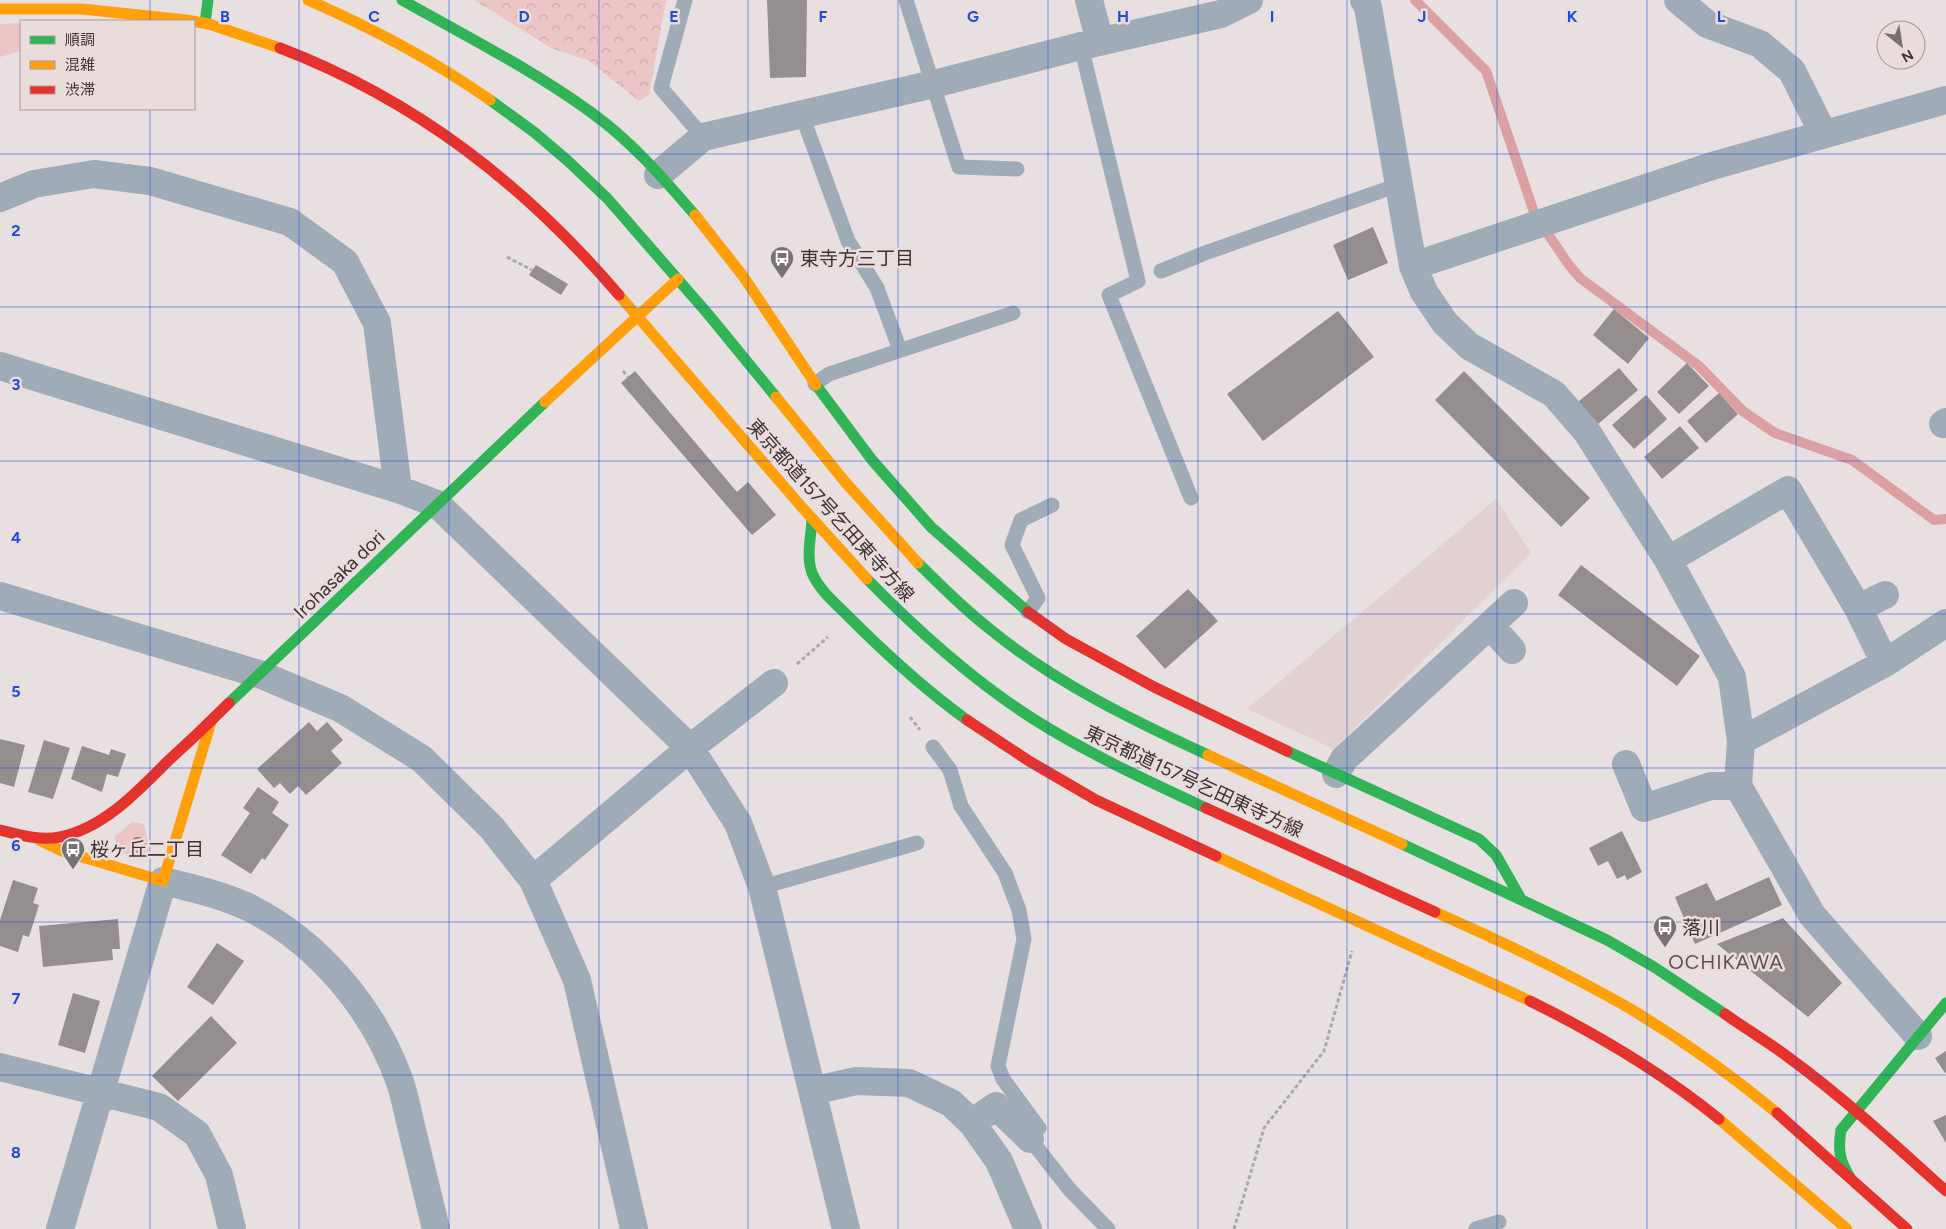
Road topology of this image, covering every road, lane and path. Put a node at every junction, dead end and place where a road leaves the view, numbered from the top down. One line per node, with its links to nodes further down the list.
1 (208, 0): 13 (main road)
2 (308, 0): 28 (main road, 東京都道157号乞田東寺方線)
3 (402, 0): 21 (main road)
4 (685, 0): 19 (lane)
5 (906, 0): 15 (lane)
6 (1089, 0): 14 (street)
7 (1249, 0): 14 (street)
8 (1364, 0): 22 (street)
9 (1678, 0): 18 (street)
10 (0, 9): 11 (main road, 東京都道157号乞田東寺方線)
11 (186, 20)
12 (195, 21): 13 (main road, 東京都道157号乞田東寺方線)
13 (205, 23): 30 (main road, 東京都道157号乞田東寺方線)
14 (1090, 44): 15 (street); 37 (lane)
15 (934, 84): 17 (street); 20 (lane)
16 (1946, 100): 18 (street)
17 (802, 114): 19 (street); 31 (lane)
18 (1823, 133): 25 (street)
19 (703, 137): 21 (street)
20 (1017, 169)
21 (658, 175): 35 (main road)
22 (1398, 185): 25 (street); 27 (lane)
23 (0, 198): 36 (street)
24 (507, 257): 26 (path)
25 (1413, 266): 41 (street)
26 (532, 270)
27 (1161, 271)
28 (678, 279): 30 (main road, Irohasaka dori); 67 (main road, 東京都道157号乞田東寺方線)
29 (1013, 313): 31 (lane)
30 (637, 316): 38 (main road, Irohasaka dori); 40 (main road, 東京都道157号乞田東寺方線)
31 (900, 350): 35 (lane)
32 (0, 366): 36 (street)
33 (623, 371): 34 (path)
34 (628, 377)
35 (815, 384): 46 (main road)
36 (398, 489): 38 (street)
37 (1191, 498)
38 (437, 504): 52 (main road, Irohasaka dori); 57 (street)
39 (1052, 505): 46 (lane)
40 (812, 520): 68 (main road); 77 (main road, 東京都道157号乞田東寺方線)
41 (1668, 560): 45 (street); 55 (street)
42 (1885, 595): 45 (street)
43 (0, 596): 52 (street)
44 (1514, 603): 48 (street)
45 (1858, 608): 51 (street)
46 (1028, 612): 59 (main road)
47 (1946, 623): 51 (street)
48 (1490, 625): 50 (street); 59 (street)
49 (833, 634): 53 (path)
50 (1512, 650)
51 (1885, 663): 55 (street)
52 (260, 674): 54 (main road, Irohasaka dori); 64 (street)
53 (774, 683): 57 (street)
54 (212, 720): 62 (main road, Irohasaka dori); 65 (main road)
55 (1740, 741): 60 (street)
56 (933, 747): 76 (lane)
57 (690, 748): 64 (street); 66 (street)
58 (1626, 764): 60 (street)
59 (1336, 774): 67 (main road)
60 (1738, 786): 70 (street)
61 (0, 830): 62 (main road, Irohasaka dori)
62 (35, 838): 65 (main road)
63 (917, 843): 66 (lane)
64 (533, 880): 83 (street)
65 (163, 881): 73 (street); 82 (street)
66 (762, 887): 72 (street)
67 (1521, 899): 74 (main road, 東京都道157号乞田東寺方線)
68 (1360, 921): 87 (path); 89 (main road)
69 (1946, 1003): 70 (main road)
70 (1918, 1036): 74 (main road)
71 (0, 1067): 73 (street)
72 (812, 1091): 75 (street); 84 (street)
73 (100, 1092): 80 (street); 81 (street)
74 (1855, 1111): 77 (main road); 78 (main road, 東京都道157号乞田東寺方線)
75 (972, 1123): 76 (street); 85 (street)
76 (1030, 1139): 86 (lane)
77 (1852, 1180): 90 (main road, 東京都道157号乞田東寺方線)
78 (1946, 1191)
79 (1499, 1222): 88 (lane)
80 (60, 1229)
81 (232, 1229)
82 (436, 1229)
83 (634, 1229)
84 (846, 1229)
85 (1028, 1229)
86 (1108, 1229)
87 (1234, 1229)
88 (1476, 1229)
89 (1847, 1229)
90 (1908, 1229)

